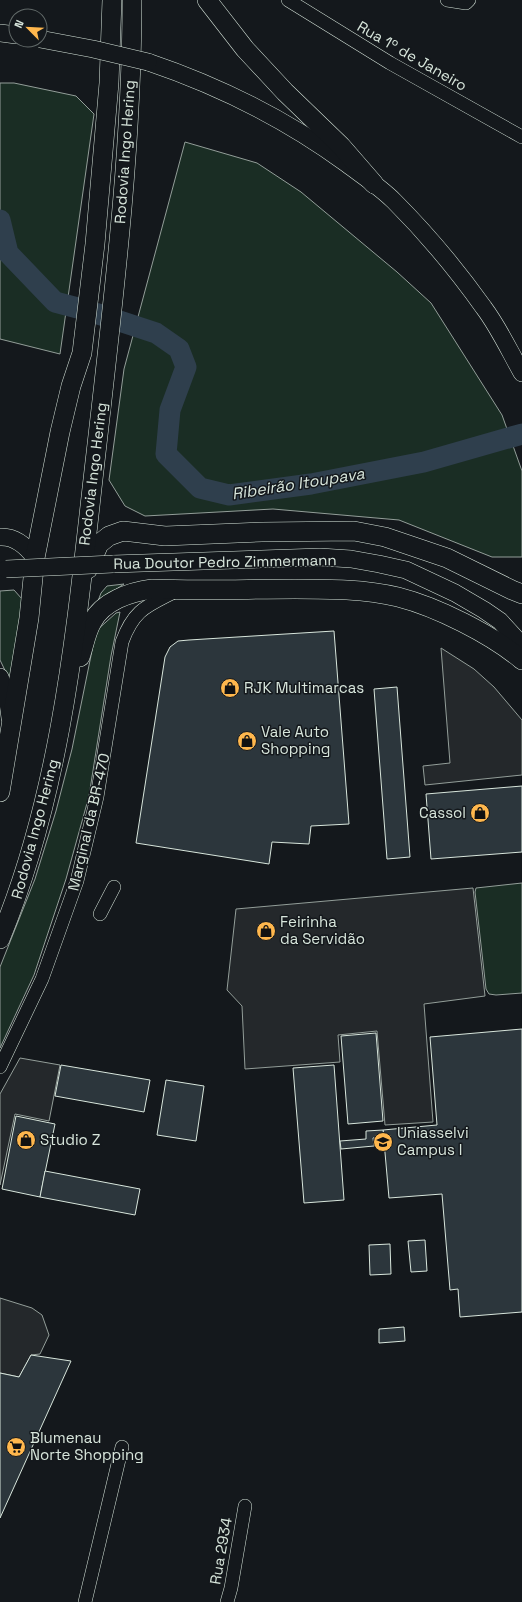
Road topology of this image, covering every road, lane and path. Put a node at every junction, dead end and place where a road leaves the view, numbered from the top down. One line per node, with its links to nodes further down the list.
1 (112, 0): 12 (highway, Rodovia Ingo Hering)
2 (132, 0): 15 (highway, Rodovia Ingo Hering)
3 (207, 0): 9 (highway)
4 (288, 0): 8 (street, Rua 1º de Janeiro)
5 (447, 0): 6 (street)
6 (469, 0)
7 (48, 41): 9 (main road, bridge)
8 (522, 137)
9 (374, 184): 10 (main road)
10 (522, 374)
11 (0, 537): 12 (main road)
12 (35, 558): 22 (highway)
13 (3, 569): 17 (main road, Rua Doutor Pedro Zimmermann, bridge)
14 (178, 590): 20 (highway); 23 (highway); 28 (street, Marginal da BR-470)
15 (79, 593): 16 (highway); 23 (highway, Rodovia Ingo Hering)
16 (522, 594)
17 (500, 621): 18 (main road); 19 (main road, Rua Doutor Pedro Zimmermann)
18 (522, 632)
19 (522, 645)
20 (522, 660)
21 (0, 677): 22 (main road)
22 (12, 724): 24 (highway)
23 (61, 726): 27 (highway, Rodovia Ingo Hering)
24 (0, 792)
25 (114, 887): 26 (street)
26 (100, 914)
27 (0, 939)
28 (0, 1067)
29 (122, 1447): 31 (street)
30 (245, 1506): 32 (street, Rua 2934)
31 (85, 1602)
32 (227, 1602)

